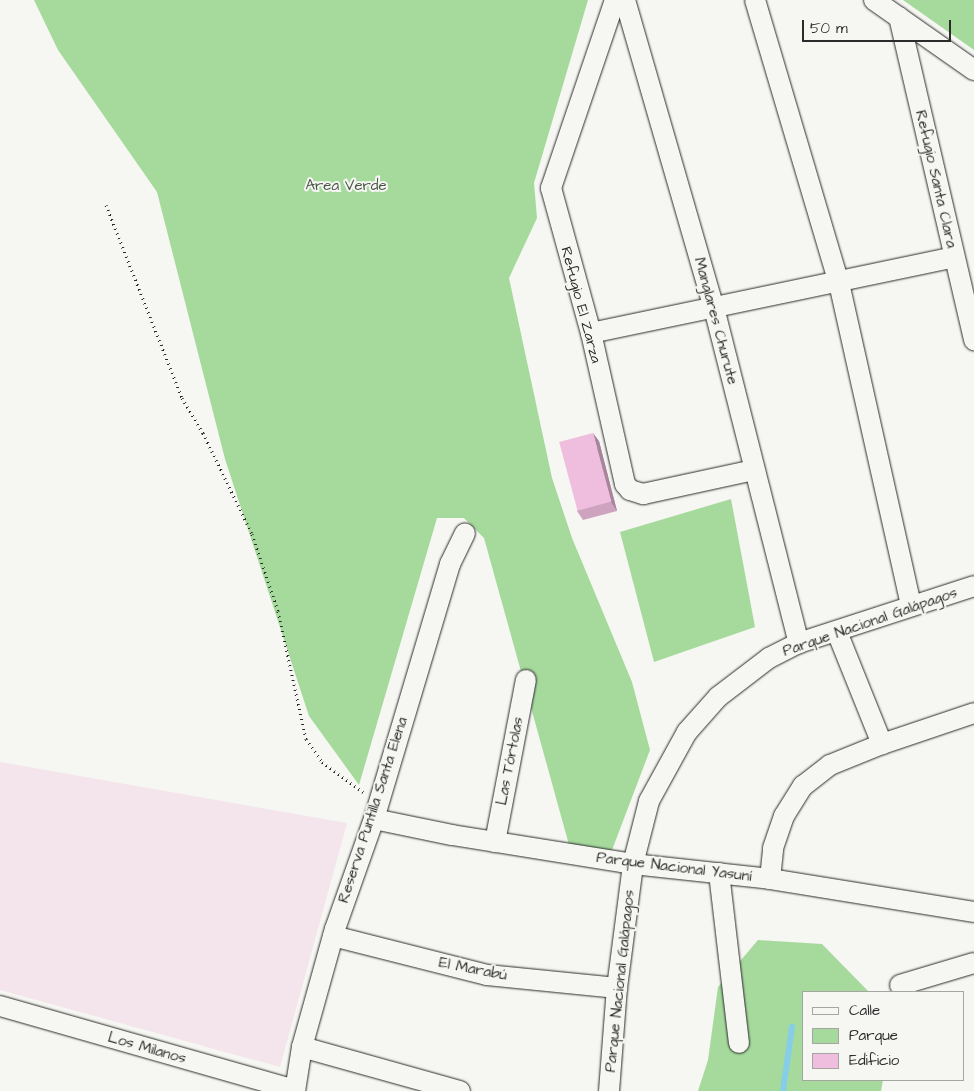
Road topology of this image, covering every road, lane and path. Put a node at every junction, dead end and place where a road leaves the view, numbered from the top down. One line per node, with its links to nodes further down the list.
1 (615, 0): 12 (street, Refugio El Zarza)
2 (625, 0): 11 (street, Manglares Churute)
3 (755, 0): 9 (street)
4 (874, 0): 5 (street)
5 (899, 17): 6 (street); 8 (street, Refugio Santa Clara)
6 (974, 70)
7 (106, 205): 23 (path)
8 (954, 257): 9 (street); 10 (street, Refugio Santa Clara)
9 (839, 283): 11 (street); 17 (street)
10 (969, 287): 13 (street, Refugio Santa Clara)
11 (714, 308): 12 (street); 14 (street, Manglares Churute)
12 (591, 333): 14 (street, Refugio El Zarza)
13 (974, 340)
14 (754, 470): 19 (street, Manglares Churute)
15 (465, 533): 23 (street, Reserva Puntilla Santa Elena)
16 (974, 586): 17 (street, Parque Nacional Galápagos)
17 (911, 606): 18 (street, Parque Nacional Galápagos)
18 (837, 632): 19 (street, Parque Nacional Galápagos); 22 (street)
19 (799, 643): 25 (street, Parque Nacional Galápagos)
20 (526, 680): 24 (street, Las Tórtolas)
21 (974, 713): 22 (street)
22 (882, 744): 27 (street)
23 (376, 811): 24 (street, Parque Nacional Yasuní); 29 (street, Reserva Puntilla Santa Elena)
24 (494, 842): 25 (street, Parque Nacional Yasuní)
25 (633, 864): 26 (street, Parque Nacional Yasuní); 32 (street, Parque Nacional Galápagos)
26 (719, 873): 27 (street, Parque Nacional Yasuní); 34 (street)
27 (770, 879): 28 (street, Parque Nacional Yasuní)
28 (974, 912)
29 (333, 936): 32 (street, El Marabú); 35 (street, Reserva Puntilla Santa Elena)
30 (970, 967): 31 (street)
31 (900, 985)
32 (617, 988): 38 (street, Parque Nacional Galápagos)
33 (0, 1006): 36 (street, Los Milanos)
34 (739, 1043)
35 (302, 1047): 36 (street, Reserva Puntilla Santa Elena); 37 (street)
36 (295, 1091)
37 (460, 1091)
38 (609, 1091)

